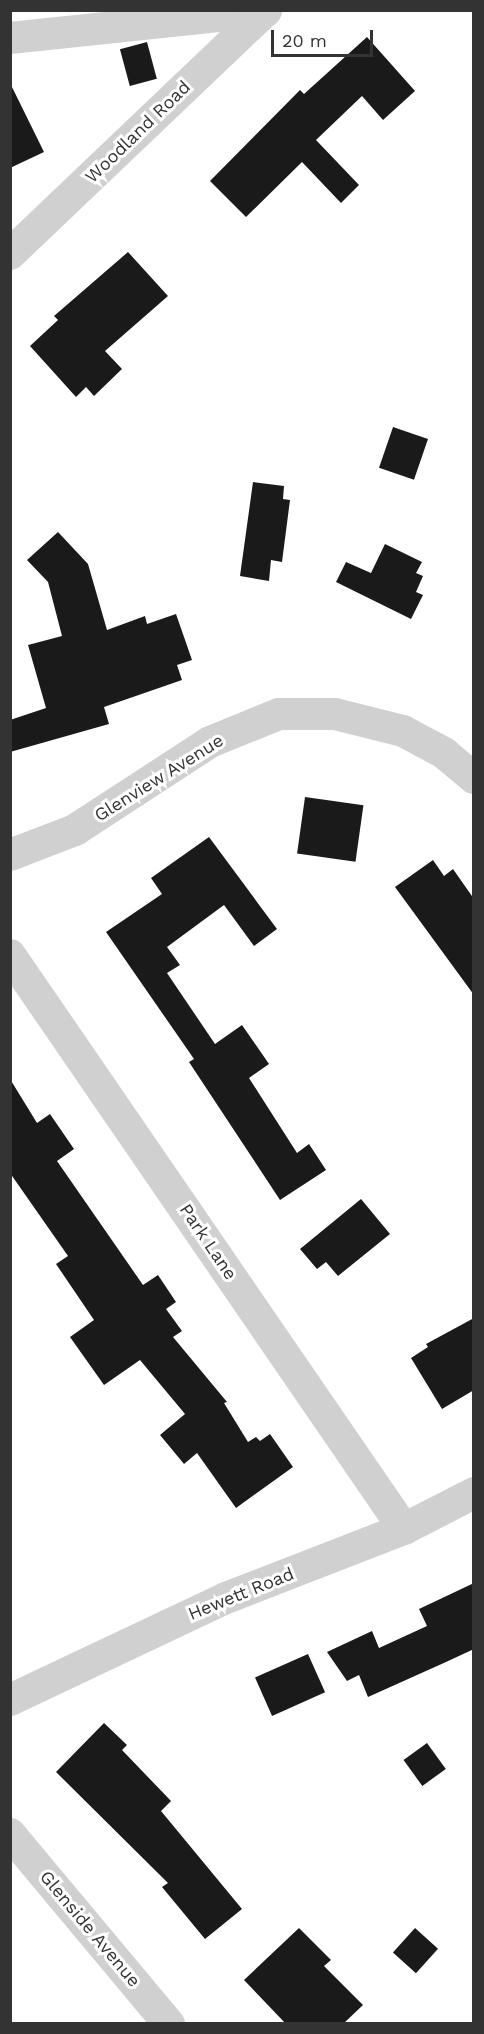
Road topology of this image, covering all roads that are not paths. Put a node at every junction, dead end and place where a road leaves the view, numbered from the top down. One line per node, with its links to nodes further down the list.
1 (266, 11): 2 (street); 3 (street, Woodland Road)
2 (10, 38)
3 (10, 254)
4 (474, 778): 5 (street, Glenview Avenue)
5 (10, 855)
6 (10, 955): 8 (street, Park Lane)
7 (474, 1492): 8 (street, Hewett Road)
8 (405, 1528): 9 (street, Hewett Road)
9 (10, 1700)
10 (10, 1834): 11 (street, Glenside Avenue)
11 (169, 2024)

